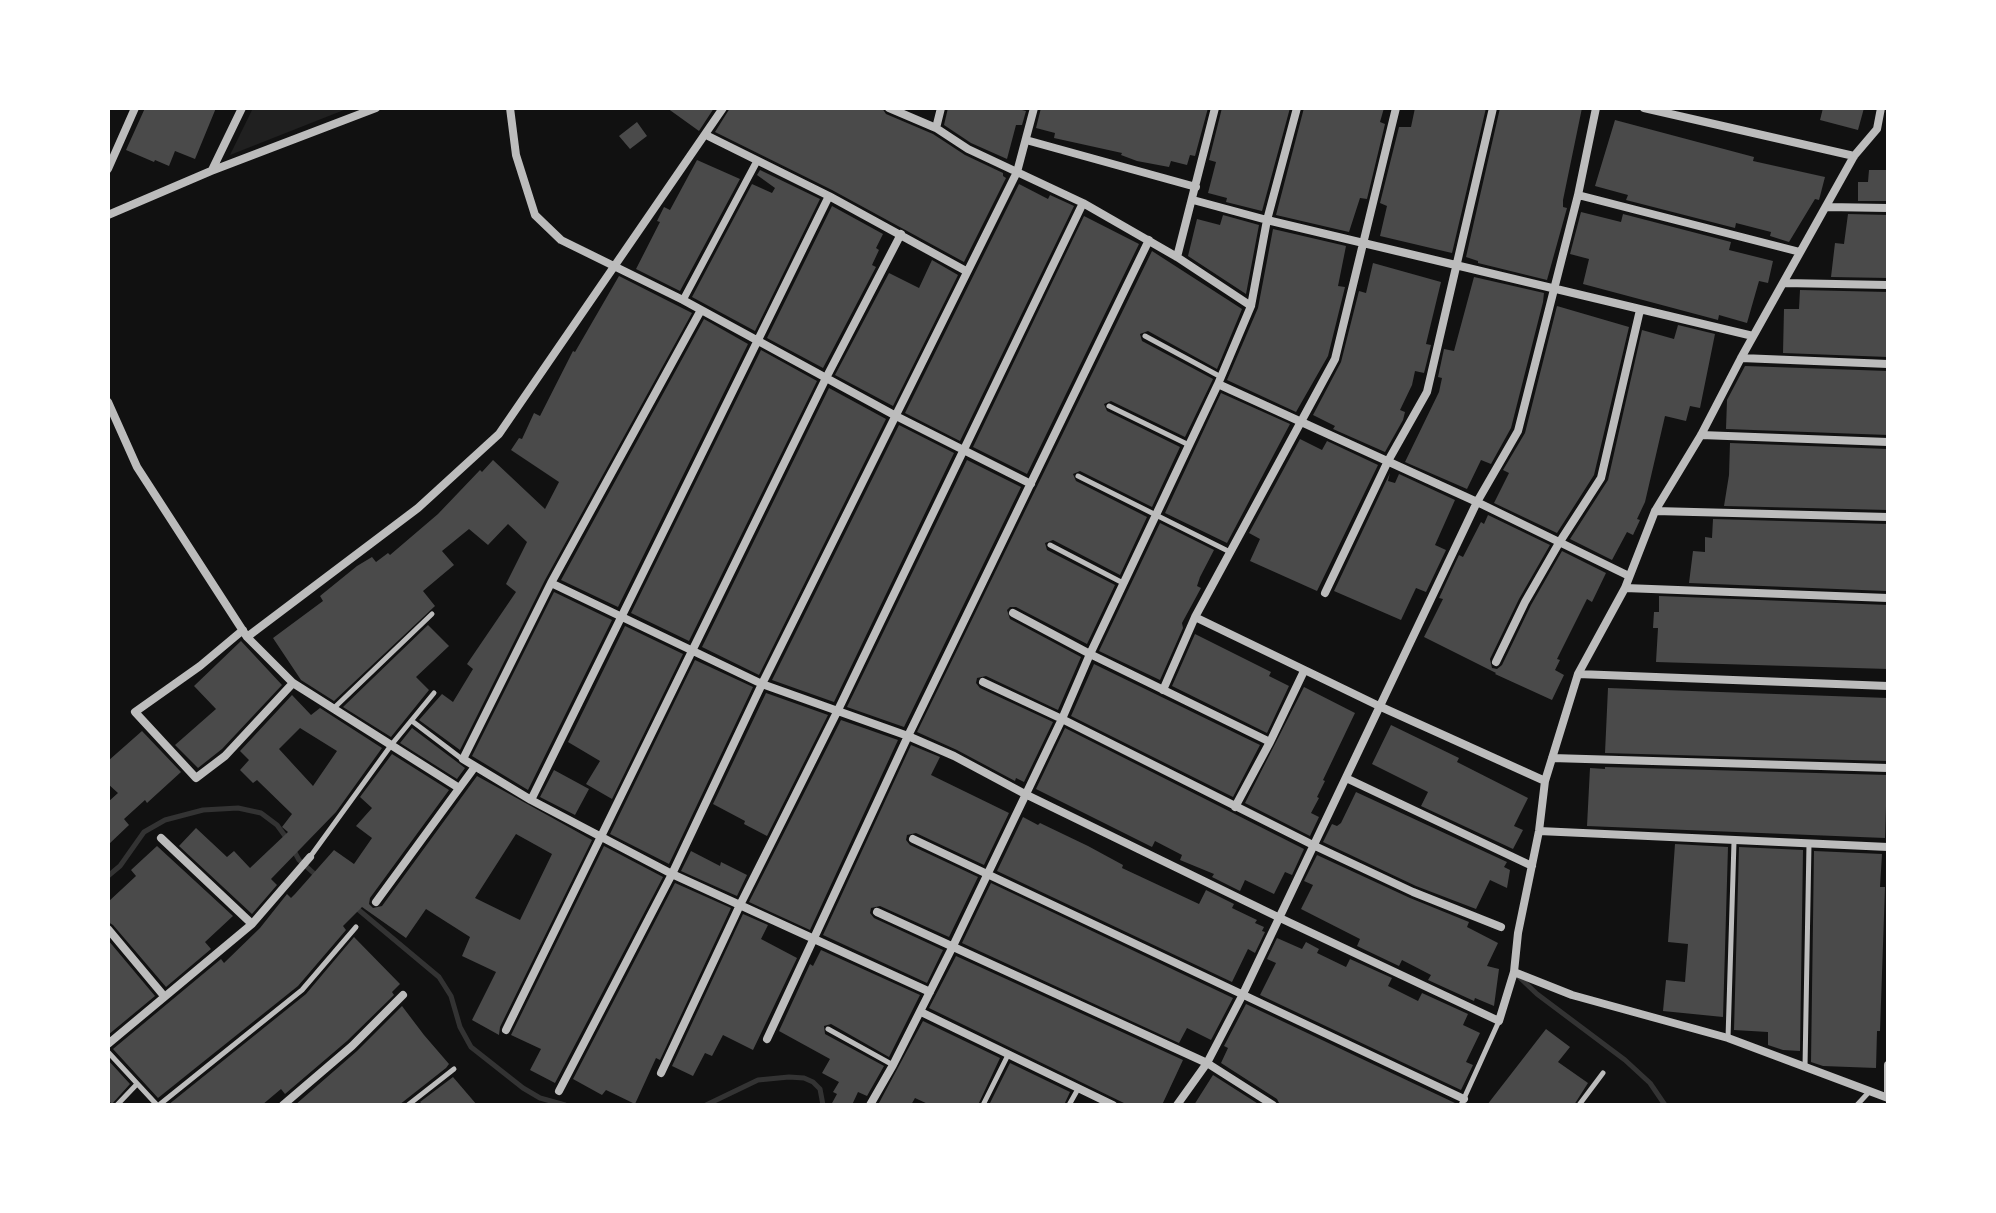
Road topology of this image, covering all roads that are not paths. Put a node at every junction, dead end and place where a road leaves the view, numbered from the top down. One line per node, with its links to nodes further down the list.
1 (135, 108): 23 (street)
2 (242, 108): 24 (street)
3 (376, 108): 24 (street)
4 (510, 108): 41 (street)
5 (723, 108): 19 (street)
6 (889, 108): 16 (street)
7 (941, 108): 16 (street)
8 (1034, 108): 20 (street)
9 (1215, 108): 26 (street)
10 (1297, 108): 34 (street)
11 (1396, 108): 37 (street)
12 (1493, 108): 40 (street)
13 (1596, 108): 27 (street)
14 (1644, 108): 21 (street)
15 (1881, 108): 17 (street)
16 (936, 128): 25 (street)
17 (1877, 129): 18 (street); 21 (street)
18 (1888, 129)
19 (706, 135): 22 (street); 41 (street)
20 (1026, 140): 25 (street); 26 (street)
21 (1854, 156): 31 (street)
22 (757, 161): 28 (street); 46 (street)
23 (108, 169)
24 (211, 171): 33 (street)
25 (1017, 172): 30 (street); 42 (street)
26 (1196, 187): 29 (street)
27 (1578, 195): 38 (street); 45 (street)
28 (829, 196): 35 (street); 52 (street)
29 (1193, 200): 34 (street); 39 (street)
30 (1083, 203): 36 (street); 64 (street)
31 (1826, 207): 32 (street); 38 (street)
32 (1888, 208)
33 (108, 215)
34 (1267, 220): 37 (street); 47 (street)
35 (901, 234): 42 (street); 55 (street)
36 (1149, 240): 39 (street); 67 (street)
37 (1363, 242): 40 (street); 60 (street)
38 (1800, 252): 43 (street)
39 (1177, 257): 47 (street)
40 (1455, 266): 45 (street); 65 (street)
41 (616, 267): 46 (street); 85 (street)
42 (966, 271): 59 (street)
43 (1784, 283): 44 (street); 51 (street)
44 (1888, 285)
45 (1555, 289): 49 (street); 68 (street)
46 (683, 300): 48 (street)
47 (1251, 306): 56 (street)
48 (701, 310): 52 (street); 76 (street)
49 (1640, 310): 51 (street); 72 (street)
50 (1145, 336): 56 (lane)
51 (1753, 336): 53 (street)
52 (759, 341): 55 (street); 83 (street)
53 (1741, 358): 54 (street); 61 (street)
54 (1888, 364)
55 (826, 378): 59 (street); 86 (street)
56 (1219, 380): 60 (street); 63 (street)
57 (108, 402): 85 (street)
58 (1109, 406): 63 (lane)
59 (896, 416): 64 (street); 93 (street)
60 (1303, 423): 65 (street); 74 (street)
61 (1701, 435): 62 (street); 69 (street)
62 (1888, 442)
63 (1189, 445): 70 (street)
64 (964, 450): 67 (street); 99 (street)
65 (1388, 461): 68 (street); 79 (street)
66 (1078, 476): 70 (lane)
67 (1031, 484): 102 (street)
68 (1477, 502): 72 (street); 97 (street)
69 (1655, 511): 71 (street); 75 (street)
70 (1155, 515): 74 (lane); 77 (street)
71 (1888, 517)
72 (1559, 543): 75 (street); 88 (street)
73 (1050, 545): 77 (lane)
74 (1230, 552): 84 (street)
75 (1629, 576): 78 (street)
76 (551, 583): 83 (street); 106 (street)
77 (1123, 583): 87 (street)
78 (1625, 588): 80 (street); 90 (street)
79 (1325, 593)
80 (1888, 598)
81 (1013, 613): 87 (street)
82 (432, 614): 98 (lane)
83 (622, 616): 86 (street); 113 (street)
84 (1195, 617): 89 (street); 95 (street)
85 (245, 633): 92 (street); 92 (street)
86 (694, 650): 93 (street); 116 (street)
87 (1090, 654): 95 (street); 100 (street)
88 (1496, 662)
89 (1304, 671): 97 (street); 103 (street)
90 (1578, 674): 94 (street); 105 (street)
91 (983, 682): 100 (street)
92 (293, 683): 98 (street)
93 (762, 684): 99 (street); 125 (street)
94 (1888, 686)
95 (1163, 690): 103 (street)
96 (434, 693): 101 (lane)
97 (1379, 706): 109 (street); 110 (street)
98 (334, 708): 104 (street)
99 (838, 710): 102 (street); 128 (street)
100 (1062, 719): 112 (street); 114 (street)
101 (412, 721): 104 (lane); 106 (lane)
102 (908, 736): 112 (street); 135 (street)
103 (1270, 742): 114 (street)
104 (392, 744): 111 (street); 123 (lane)
105 (1552, 758): 108 (street); 110 (street)
106 (463, 759): 107 (street)
107 (474, 768): 111 (street); 113 (street)
108 (1888, 768)
109 (1346, 778): 121 (street); 124 (street)
110 (1545, 781): 115 (street)
111 (459, 788): 127 (street)
112 (1025, 794): 126 (street); 130 (street)
113 (531, 800): 116 (street)
114 (1235, 807): 121 (street)
115 (1539, 831): 119 (street); 124 (street)
116 (601, 837): 125 (street); 145 (street)
117 (161, 838): 131 (street)
118 (913, 839): 126 (street)
119 (1734, 842): 120 (street); 146 (lane)
120 (1809, 844): 122 (street); 154 (lane)
121 (1315, 846): 130 (street); 133 (street)
122 (1888, 847)
123 (310, 857): 131 (street)
124 (1532, 866): 137 (street)
125 (672, 874): 128 (street); 160 (street)
126 (986, 875): 136 (street); 141 (street)
127 (376, 902)
128 (740, 905): 135 (street); 156 (street)
129 (877, 912): 136 (street)
130 (1280, 918): 141 (street); 143 (street)
131 (252, 924): 140 (street)
132 (356, 927): 165 (lane)
133 (1501, 927)
134 (108, 929): 140 (street)
135 (815, 940): 138 (street); 147 (street)
136 (953, 946): 138 (street); 151 (street)
137 (1514, 972): 143 (street); 146 (street)
138 (930, 992): 142 (street)
139 (403, 995): 166 (street)
140 (164, 996): 148 (street)
141 (1242, 996): 151 (street); 163 (street)
142 (921, 1012): 150 (street); 152 (street)
143 (1499, 1021): 163 (lane)
144 (828, 1029): 152 (lane)
145 (506, 1030)
146 (1728, 1038): 154 (street)
147 (767, 1039)
148 (108, 1044)
149 (108, 1052): 158 (lane)
150 (1008, 1054): 159 (street); 169 (lane)
151 (1207, 1063): 172 (street); 173 (street)
152 (893, 1065): 168 (street)
153 (1888, 1065): 162 (street)
154 (1804, 1067): 161 (street)
155 (454, 1069): 167 (lane)
156 (661, 1073)
157 (1603, 1073): 174 (lane)
158 (137, 1084): 164 (lane); 165 (lane)
159 (1078, 1088): 170 (lane); 171 (street)
160 (559, 1091)
161 (1869, 1091): 162 (street); 175 (lane)
162 (1888, 1098)
163 (1463, 1102)
164 (117, 1105)
165 (158, 1105)
166 (283, 1105)
167 (408, 1105)
168 (870, 1105)
169 (983, 1105)
170 (1069, 1105)
171 (1113, 1105)
172 (1177, 1105)
173 (1273, 1105)
174 (1579, 1105)
175 (1857, 1105)

